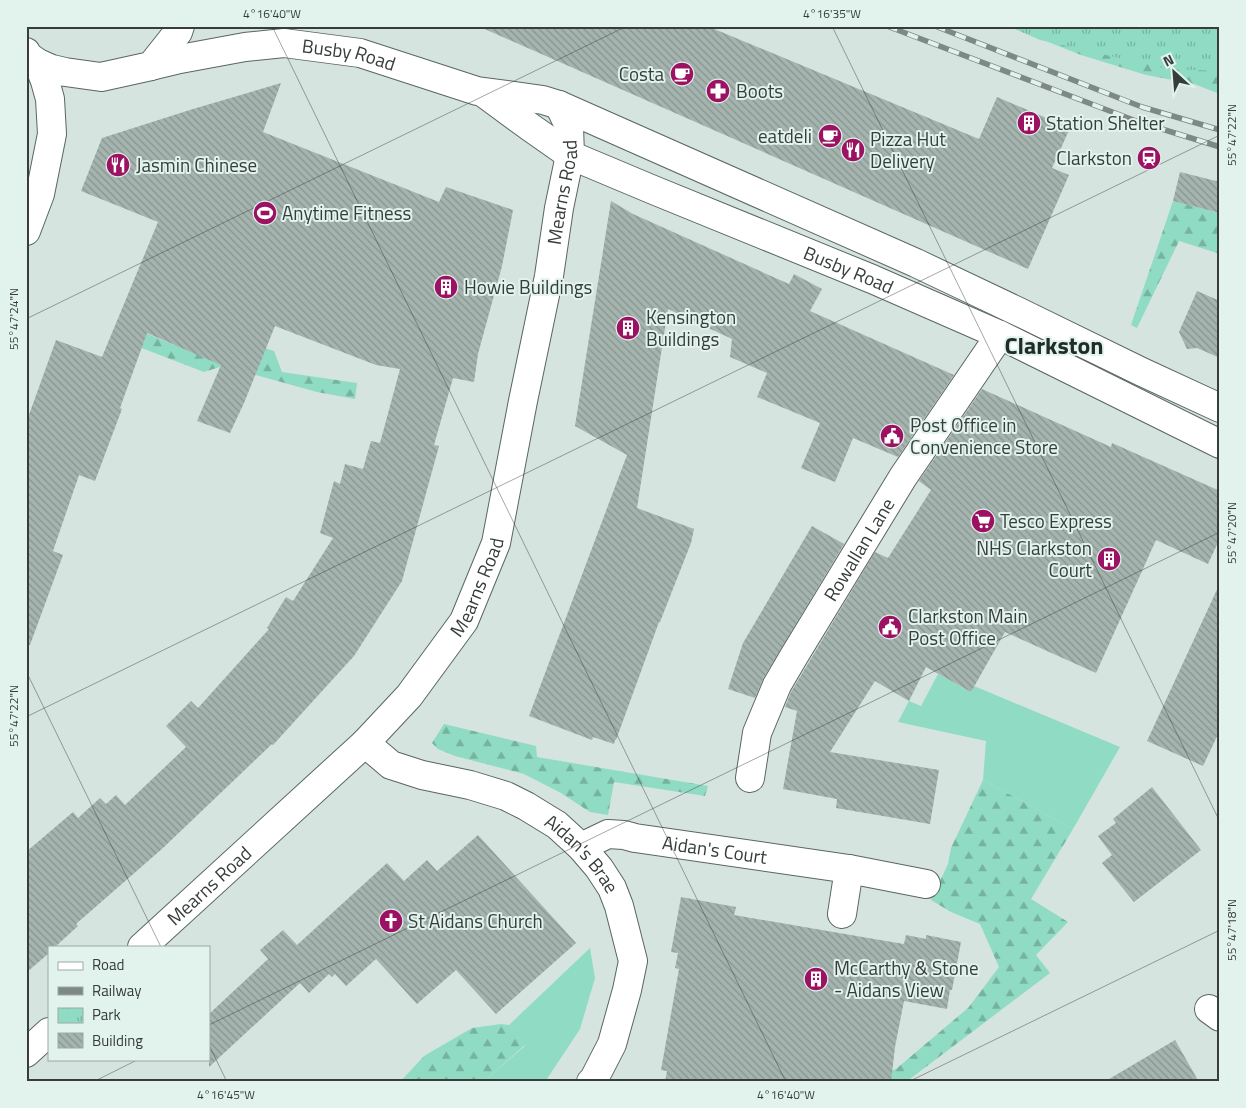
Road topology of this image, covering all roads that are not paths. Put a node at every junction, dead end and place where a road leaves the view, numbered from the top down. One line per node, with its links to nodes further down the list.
1 (180, 26): 5 (street)
2 (320, 26): 3 (street)
3 (360, 53): 5 (street, Busby Road); 6 (street, Busby Road)
4 (30, 56): 5 (street, Busby Road); 9 (street)
5 (151, 66)
6 (483, 92): 7 (street, Busby Road); 8 (street, Busby Road)
7 (559, 105): 8 (street, Mearns Road); 11 (street, Busby Road)
8 (570, 155): 10 (street, Busby Road); 13 (street, Mearns Road)
9 (26, 231)
10 (1000, 335): 12 (street, Busby Road); 14 (street, Rowallan Lane)
11 (1220, 408)
12 (1220, 444)
13 (365, 743): 15 (street, Aidan's Brae); 19 (street, Mearns Road)
14 (750, 778)
15 (581, 846): 16 (street, Aidan's Court); 22 (street, Aidan's Brae)
16 (849, 869): 17 (street, Aidan's Court); 18 (street)
17 (926, 884)
18 (842, 914)
19 (143, 946)
20 (48, 1033): 21 (street)
21 (26, 1053)
22 (591, 1082)

